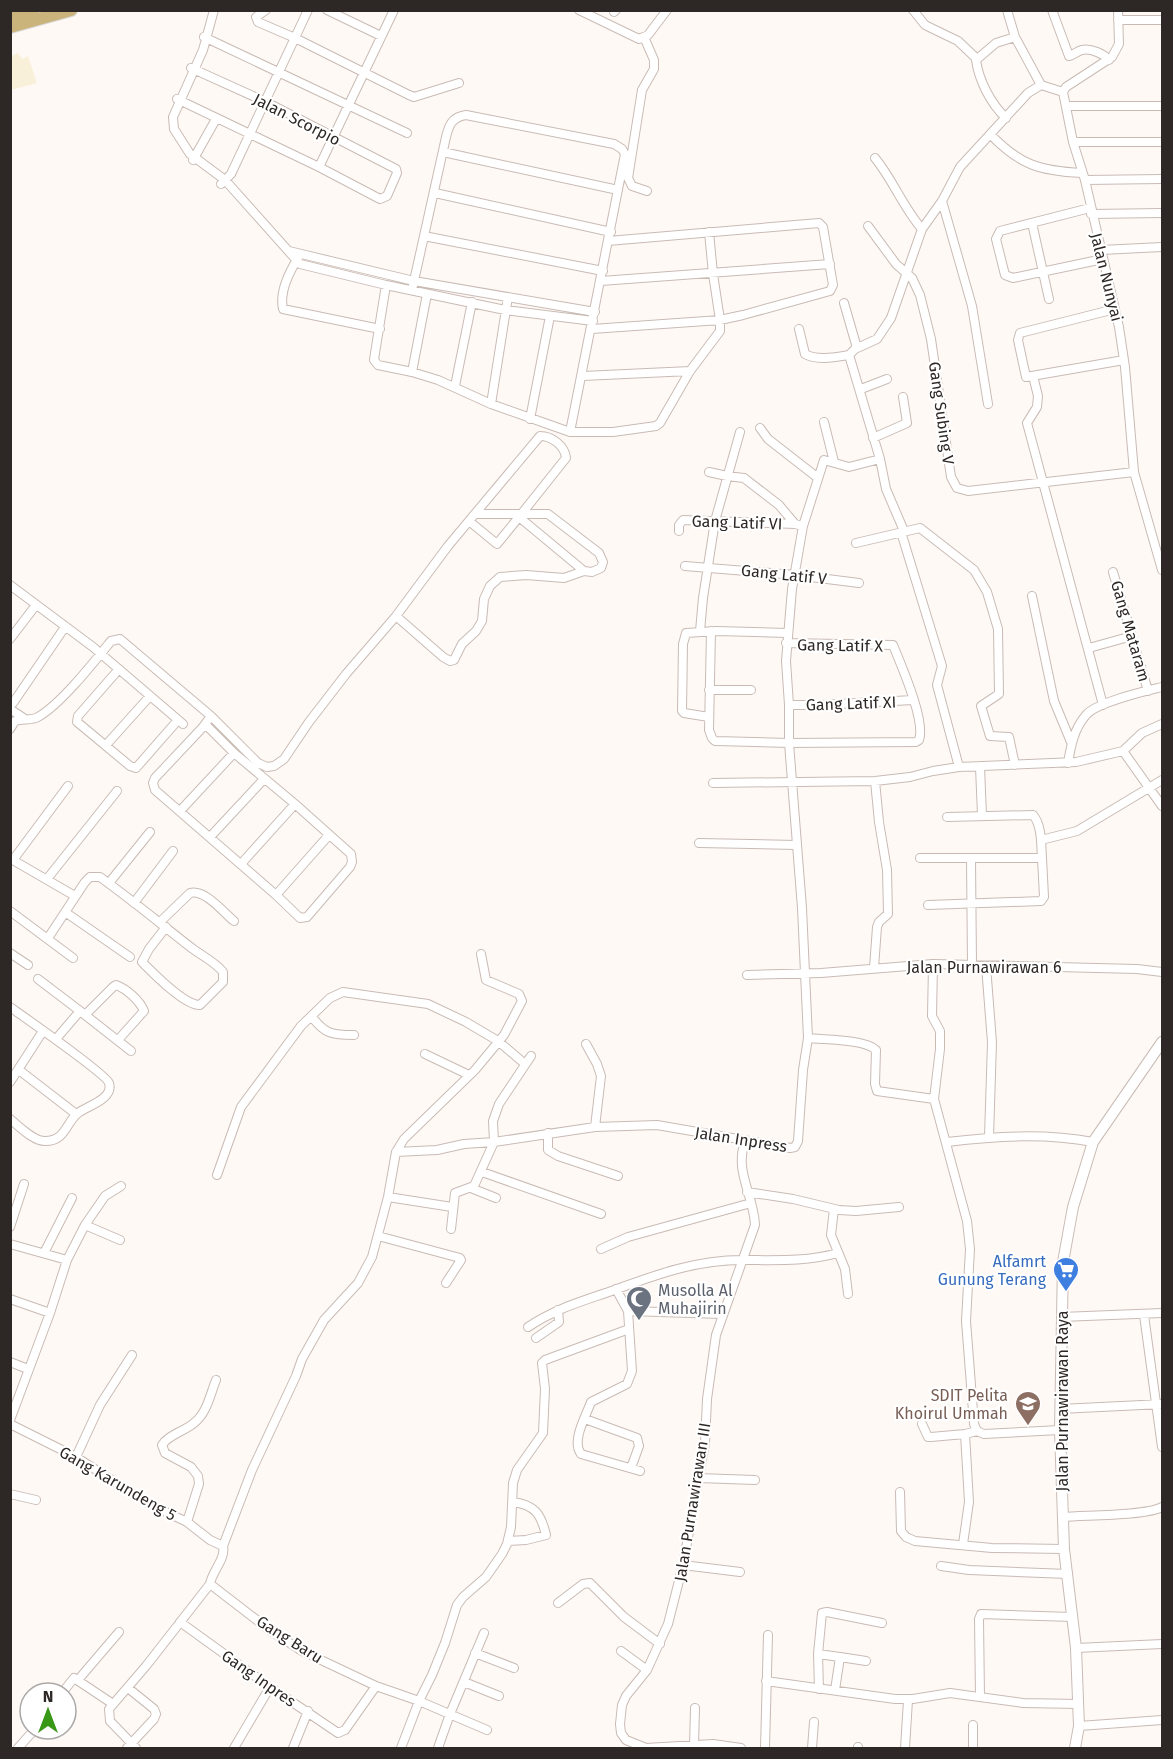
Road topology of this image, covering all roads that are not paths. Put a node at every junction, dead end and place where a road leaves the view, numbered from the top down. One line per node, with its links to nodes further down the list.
1 (38, 10): 15 (main road)
2 (71, 10): 17 (main road)
3 (209, 10): 19 (street)
4 (214, 10): 19 (street)
5 (266, 10): 21 (street)
6 (308, 10): 21 (street)
7 (327, 10): 18 (street)
8 (394, 10): 18 (street)
9 (579, 10): 22 (street)
10 (667, 10): 22 (street)
11 (913, 10): 23 (street)
12 (1006, 10): 20 (street)
13 (1052, 10): 24 (street)
14 (1118, 15): 16 (street); 24 (street)
15 (10, 18)
16 (1162, 20)
17 (10, 27)
18 (381, 36): 27 (street)
19 (204, 37): 25 (street); 26 (street)
20 (1015, 37): 23 (street); 29 (street)
21 (295, 38): 26 (street); 27 (street)
22 (644, 38): 52 (street)
23 (977, 59): 37 (street)
24 (1109, 60): 30 (street)
25 (193, 69): 31 (street); 32 (street, Jalan Scorpio)
26 (280, 72): 32 (street); 33 (street)
27 (364, 72): 28 (street); 33 (street)
28 (459, 83)
29 (1041, 85): 30 (street); 37 (street)
30 (1063, 92): 34 (street, Jalan Nunyai)
31 (179, 100): 36 (street); 46 (street)
32 (266, 102): 39 (street); 41 (street, Jalan Scorpio)
33 (348, 105): 38 (street); 41 (street)
34 (1066, 106): 35 (street); 42 (street, Jalan Nunyai)
35 (1162, 106)
36 (216, 118): 39 (street); 46 (street)
37 (1006, 118): 40 (street)
38 (407, 133)
39 (250, 135): 47 (street); 50 (street)
40 (991, 135): 48 (street); 54 (street)
41 (333, 136): 47 (street); 47 (street, Jalan Scorpio)
42 (1072, 142): 43 (street); 48 (street, Jalan Nunyai)
43 (1162, 142)
44 (443, 152): 51 (street); 51 (street); 53 (street)
45 (875, 158): 59 (street)
46 (193, 159): 50 (street)
47 (319, 167)
48 (1083, 177): 49 (street); 55 (street, Jalan Nunyai)
49 (1162, 179)
50 (225, 184): 65 (street)
51 (618, 190): 62 (street)
52 (647, 191)
53 (435, 194): 61 (street); 62 (street)
54 (942, 201): 59 (street); 98 (street)
55 (1091, 211): 56 (street); 57 (street); 64 (street, Jalan Nunyai)
56 (1162, 213)
57 (1032, 223): 68 (street); 68 (street)
58 (868, 226): 69 (street)
59 (922, 229): 69 (street)
60 (709, 232): 62 (street); 66 (street); 70 (street)
61 (424, 236): 67 (street); 73 (street)
62 (610, 236): 67 (street)
63 (1162, 247): 64 (street)
64 (1102, 254): 68 (street); 79 (street, Jalan Nunyai)
65 (298, 258): 72 (street); 73 (street); 84 (street)
66 (830, 264): 70 (street); 82 (street)
67 (603, 271): 71 (street)
68 (1044, 271): 76 (street)
69 (906, 272): 86 (street); 111 (street, Gang Subing V)
70 (712, 274): 71 (street); 82 (street)
71 (601, 281): 83 (street)
72 (386, 285): 73 (street); 84 (street)
73 (413, 285): 74 (street); 75 (street)
74 (427, 294): 77 (street); 90 (street)
75 (508, 297): 80 (street); 83 (street)
76 (1049, 299)
77 (472, 302): 80 (street); 94 (street)
78 (844, 303): 86 (street)
79 (1115, 309): 88 (street, Jalan Nunyai); 92 (street)
80 (506, 310): 81 (street); 97 (street)
81 (550, 316): 83 (street); 99 (street)
82 (720, 320): 83 (street); 89 (street)
83 (593, 321): 91 (street)
84 (380, 329): 90 (street)
85 (799, 329): 87 (street)
86 (857, 348): 87 (street)
87 (849, 355): 95 (street)
88 (1124, 360): 92 (street); 108 (street, Jalan Nunyai)
89 (690, 371): 91 (street); 102 (street)
90 (412, 372): 94 (street)
91 (583, 376): 102 (street)
92 (1033, 376): 111 (street)
93 (887, 379): 95 (street)
94 (455, 386): 97 (street)
95 (861, 389): 104 (street)
96 (903, 397): 104 (street)
97 (491, 404): 99 (street)
98 (988, 404)
99 (530, 419): 102 (street)
100 (824, 422): 106 (street)
101 (760, 429): 110 (street)
102 (570, 432)
103 (740, 432): 109 (street)
104 (873, 438): 105 (street)
105 (880, 459): 106 (street); 117 (street)
106 (834, 462): 110 (street)
107 (709, 472): 109 (street)
108 (1134, 472): 111 (street, Gang Subing V); 121 (street, Jalan Nunyai)
109 (727, 476): 114 (street); 115 (street)
110 (818, 478): 115 (street, Jalan Inpress)
111 (1043, 481): 138 (street)
112 (521, 515): 113 (street); 113 (street); 113 (street); 122 (street); 122 (street)
113 (472, 518): 129 (street)
114 (715, 521): 115 (street, Gang Latif VI); 116 (street, Gang Latif VI); 120 (street)
115 (799, 525): 124 (street, Jalan Inpress)
116 (679, 531)
117 (903, 532): 118 (street); 162 (street); 163 (street)
118 (856, 543)
119 (685, 566): 120 (street, Gang Latif V)
120 (708, 567): 124 (street, Gang Latif V); 131 (street)
121 (1162, 570)
122 (584, 571): 129 (street)
123 (1113, 572): 134 (street, Gang Mataram)
124 (795, 574): 125 (street, Gang Latif V); 133 (street, Jalan Inpress)
125 (859, 583)
126 (10, 585): 128 (street)
127 (1032, 596): 156 (street)
128 (36, 605): 130 (street); 135 (street)
129 (396, 616): 150 (street)
130 (65, 627): 139 (street); 149 (street)
131 (700, 631): 132 (street); 151 (street)
132 (711, 631): 133 (street); 142 (street)
133 (787, 633): 136 (street, Jalan Inpress)
134 (1132, 636): 138 (street); 144 (street, Gang Mataram)
135 (10, 639)
136 (786, 644): 137 (street, Gang Latif X); 147 (street, Jalan Inpress)
137 (893, 645): 146 (street, Gang Latif XI)
138 (1089, 648): 148 (street)
139 (102, 654): 140 (street); 150 (street); 152 (street)
140 (119, 669): 145 (street); 158 (street)
141 (1162, 687): 144 (street)
142 (709, 690): 143 (street); 151 (street)
143 (751, 690)
144 (1148, 691): 148 (street)
145 (150, 696): 158 (street); 158 (street)
146 (913, 700): 147 (street, Gang Latif XI); 157 (street, Gang Latif XI)
147 (789, 705): 157 (street, Jalan Inpress)
148 (1103, 705): 156 (street)
149 (12, 706): 152 (street)
150 (211, 716): 153 (street)
151 (709, 717): 157 (street)
152 (26, 720): 155 (street)
153 (204, 724): 160 (street); 175 (street)
154 (1162, 724): 159 (street)
155 (10, 729)
156 (1071, 742): 161 (street)
157 (789, 743): 169 (street, Jalan Inpress)
158 (106, 745)
159 (1123, 751): 161 (street); 171 (street)
160 (234, 753): 165 (street); 175 (street)
161 (1068, 763): 162 (street)
162 (1015, 765): 164 (street)
163 (959, 766): 164 (street); 167 (street)
164 (980, 766): 176 (street)
165 (264, 779): 173 (street); 180 (street)
166 (1162, 780): 171 (street)
167 (875, 781): 169 (street); 210 (street)
168 (713, 783): 169 (street)
169 (793, 783): 183 (street, Jalan Inpress)
170 (68, 786): 188 (street)
171 (1149, 789): 174 (street); 181 (street)
172 (117, 791): 190 (street)
173 (295, 804): 179 (street); 189 (street)
174 (1162, 806)
175 (180, 811): 180 (street)
176 (982, 815): 177 (street); 181 (street)
177 (947, 817)
178 (150, 832): 191 (street)
179 (329, 835): 192 (street); 192 (street)
180 (210, 837): 189 (street)
181 (1041, 840): 186 (street)
182 (699, 843): 183 (street)
183 (796, 845): 212 (street, Jalan Inpress)
184 (173, 851): 194 (street)
185 (920, 858): 187 (street)
186 (1042, 858): 187 (street); 195 (street)
187 (971, 859): 195 (street)
188 (12, 860): 190 (street)
189 (241, 864): 192 (street)
190 (47, 879): 193 (street)
191 (109, 883): 193 (street); 194 (street)
192 (276, 895)
193 (75, 896): 198 (street)
194 (134, 903): 200 (street)
195 (971, 903): 196 (street); 208 (street)
196 (928, 905)
197 (10, 911): 201 (street)
198 (65, 912): 201 (street); 204 (street)
199 (234, 921): 200 (street)
200 (163, 925): 200 (street)
201 (48, 938): 205 (street)
202 (10, 953): 206 (street)
203 (481, 954): 223 (street)
204 (130, 957)
205 (73, 958)
206 (28, 964)
207 (933, 964): 208 (street, Jalan Purnawirawan 6); 210 (street, Jalan Purnawirawan 6); 233 (street)
208 (972, 965): 209 (street, Jalan Purnawirawan 6)
209 (986, 966): 211 (street, Jalan Purnawirawan 6); 238 (street)
210 (874, 968): 212 (street, Jalan Purnawirawan 6)
211 (1162, 972)
212 (806, 973): 213 (street, Jalan Purnawirawan 6); 220 (street, Jalan Inpress)
213 (747, 975)
214 (38, 979): 216 (street)
215 (10, 1007): 218 (street)
216 (83, 1012): 221 (street); 222 (street); 222 (street)
217 (312, 1017): 219 (street); 223 (street); 245 (street)
218 (43, 1031): 221 (street); 230 (street)
219 (354, 1035)
220 (808, 1038): 233 (street); 240 (street, Jalan Inpress)
221 (56, 1039): 234 (street)
222 (118, 1040): 226 (street)
223 (498, 1041): 229 (street); 231 (street)
224 (1162, 1042): 242 (street, Jalan Purnawirawan Raya)
225 (586, 1044): 236 (street)
226 (131, 1051)
227 (425, 1054): 231 (street)
228 (531, 1056): 229 (street)
229 (525, 1064): 239 (street)
230 (19, 1070): 232 (street); 234 (street)
231 (469, 1075): 243 (street)
232 (10, 1082)
233 (934, 1099): 241 (street)
234 (76, 1114): 235 (street)
235 (10, 1119)
236 (595, 1127): 237 (street, Jalan Inpress); 240 (street, Jalan Inpress)
237 (548, 1133): 239 (street, Jalan Inpress); 246 (street)
238 (989, 1137): 241 (street); 242 (street)
239 (494, 1142): 243 (street, Jalan Inpress); 244 (street)
240 (745, 1142): 250 (street, Jalan Purnawirawan III)
241 (947, 1142): 294 (street)
242 (1094, 1142): 280 (street, Jalan Purnawirawan Raya)
243 (396, 1152): 251 (street)
244 (482, 1172): 249 (street); 258 (street)
245 (217, 1175)
246 (618, 1176)
247 (24, 1184): 260 (street)
248 (121, 1186): 259 (street)
249 (471, 1188): 253 (street); 255 (street)
250 (747, 1192): 254 (street, Jalan Purnawirawan III); 257 (street)
251 (388, 1197): 255 (street); 262 (street)
252 (72, 1198): 266 (street)
253 (496, 1198)
254 (751, 1203): 265 (street); 269 (street, Jalan Purnawirawan III)
255 (452, 1207): 261 (street)
256 (899, 1207): 257 (street)
257 (834, 1209): 267 (street)
258 (601, 1214)
259 (86, 1225): 263 (street); 268 (street)
260 (10, 1227)
261 (451, 1228)
262 (378, 1236): 270 (street); 309 (street)
263 (120, 1240)
264 (10, 1244): 266 (street)
265 (601, 1249)
266 (44, 1253): 268 (street)
267 (838, 1253): 269 (street); 272 (street)
268 (67, 1260): 276 (street)
269 (743, 1260): 271 (street); 278 (street, Jalan Purnawirawan III)
270 (446, 1283)
271 (616, 1289): 274 (street); 275 (street)
272 (848, 1294)
273 (10, 1299): 276 (street)
274 (558, 1310): 281 (street); 283 (street)
275 (628, 1311): 278 (street); 282 (street)
276 (50, 1313): 286 (street)
277 (1162, 1313): 279 (street)
278 (722, 1314): 298 (street, Jalan Purnawirawan III)
279 (1144, 1315): 280 (street); 288 (street)
280 (1061, 1317): 289 (street, Jalan Purnawirawan Raya)
281 (528, 1327)
282 (629, 1329): 290 (street); 303 (street)
283 (536, 1338)
284 (132, 1355): 297 (street)
285 (10, 1362): 286 (street)
286 (28, 1369): 291 (street)
287 (216, 1380): 306 (street)
288 (1159, 1404): 289 (street); 296 (street)
289 (1060, 1409): 293 (street, Jalan Purnawirawan Raya)
290 (585, 1419): 290 (street)
291 (11, 1420): 297 (street, Gang Karundeng 5)
292 (922, 1425): 295 (street)
293 (1060, 1430): 294 (street); 305 (street, Jalan Purnawirawan Raya)
294 (977, 1431): 295 (street)
295 (965, 1434): 308 (street)
296 (1162, 1447)
297 (76, 1457): 306 (street, Gang Karundeng 5)
298 (698, 1478): 299 (street); 311 (street, Jalan Purnawirawan III)
299 (755, 1480)
300 (900, 1492): 308 (street)
301 (10, 1494): 302 (street)
302 (36, 1500)
303 (513, 1502): 307 (street); 307 (street)
304 (1162, 1507): 305 (street)
305 (1063, 1517): 310 (street, Jalan Purnawirawan Raya)
306 (187, 1522): 309 (street, Gang Karundeng 5)
307 (508, 1541): 345 (street)
308 (963, 1544): 310 (street)
309 (222, 1546): 315 (street)
310 (1064, 1549): 314 (street, Jalan Purnawirawan Raya)
311 (683, 1565): 313 (street); 323 (street, Jalan Purnawirawan III)
312 (941, 1566): 314 (street)
313 (740, 1572)
314 (1068, 1574): 317 (street, Jalan Purnawirawan Raya)
315 (210, 1584): 318 (street); 337 (street, Gang Baru)
316 (558, 1603): 323 (street)
317 (1073, 1617): 325 (street, Jalan Purnawirawan Raya); 343 (street)
318 (180, 1622): 338 (street, Gang Inpres); 339 (street)
319 (882, 1623): 328 (street)
320 (119, 1632): 333 (street)
321 (484, 1633): 327 (street)
322 (768, 1635): 335 (street)
323 (660, 1644): 332 (street, Jalan Purnawirawan III)
324 (1162, 1644): 325 (street)
325 (1076, 1648): 347 (street, Jalan Purnawirawan Raya)
326 (621, 1651): 332 (street)
327 (475, 1653): 331 (street); 336 (street)
328 (818, 1654): 329 (street); 340 (street)
329 (840, 1657): 330 (street); 341 (street)
330 (866, 1661)
331 (514, 1668)
332 (647, 1670): 358 (street, Jalan Purnawirawan III)
333 (78, 1680): 334 (street); 346 (street)
334 (70, 1681)
335 (766, 1681): 340 (street); 364 (street)
336 (464, 1682): 342 (street); 350 (street)
337 (376, 1686): 345 (street, Gang Baru); 349 (street, Gang Inpres)
338 (270, 1687): 349 (street, Gang Inpres); 359 (street)
339 (128, 1688): 346 (street); 357 (street)
340 (819, 1689): 341 (street)
341 (835, 1690): 344 (street)
342 (499, 1696)
343 (980, 1697): 344 (street); 347 (street)
344 (908, 1700): 366 (street)
345 (419, 1701): 350 (street, Gang Baru); 361 (street)
346 (113, 1704): 357 (street)
347 (1078, 1704): 354 (street, Jalan Purnawirawan Raya)
348 (695, 1708): 356 (street)
349 (308, 1711): 360 (street)
350 (450, 1714): 355 (street, Gang Baru); 362 (street)
351 (1162, 1720): 354 (street)
352 (814, 1722): 365 (street)
353 (973, 1725): 367 (street)
354 (1079, 1725): 368 (street, Jalan Purnawirawan Raya)
355 (487, 1730)
356 (694, 1746): 358 (street, Jalan Purnawirawan III); 363 (street, Jalan Purnawirawan III)
357 (132, 1747)
358 (646, 1748)
359 (234, 1749)
360 (294, 1749)
361 (401, 1749)
362 (438, 1749)
363 (741, 1749)
364 (765, 1749)
365 (812, 1749)
366 (905, 1749)
367 (973, 1749)
368 (1076, 1749)

